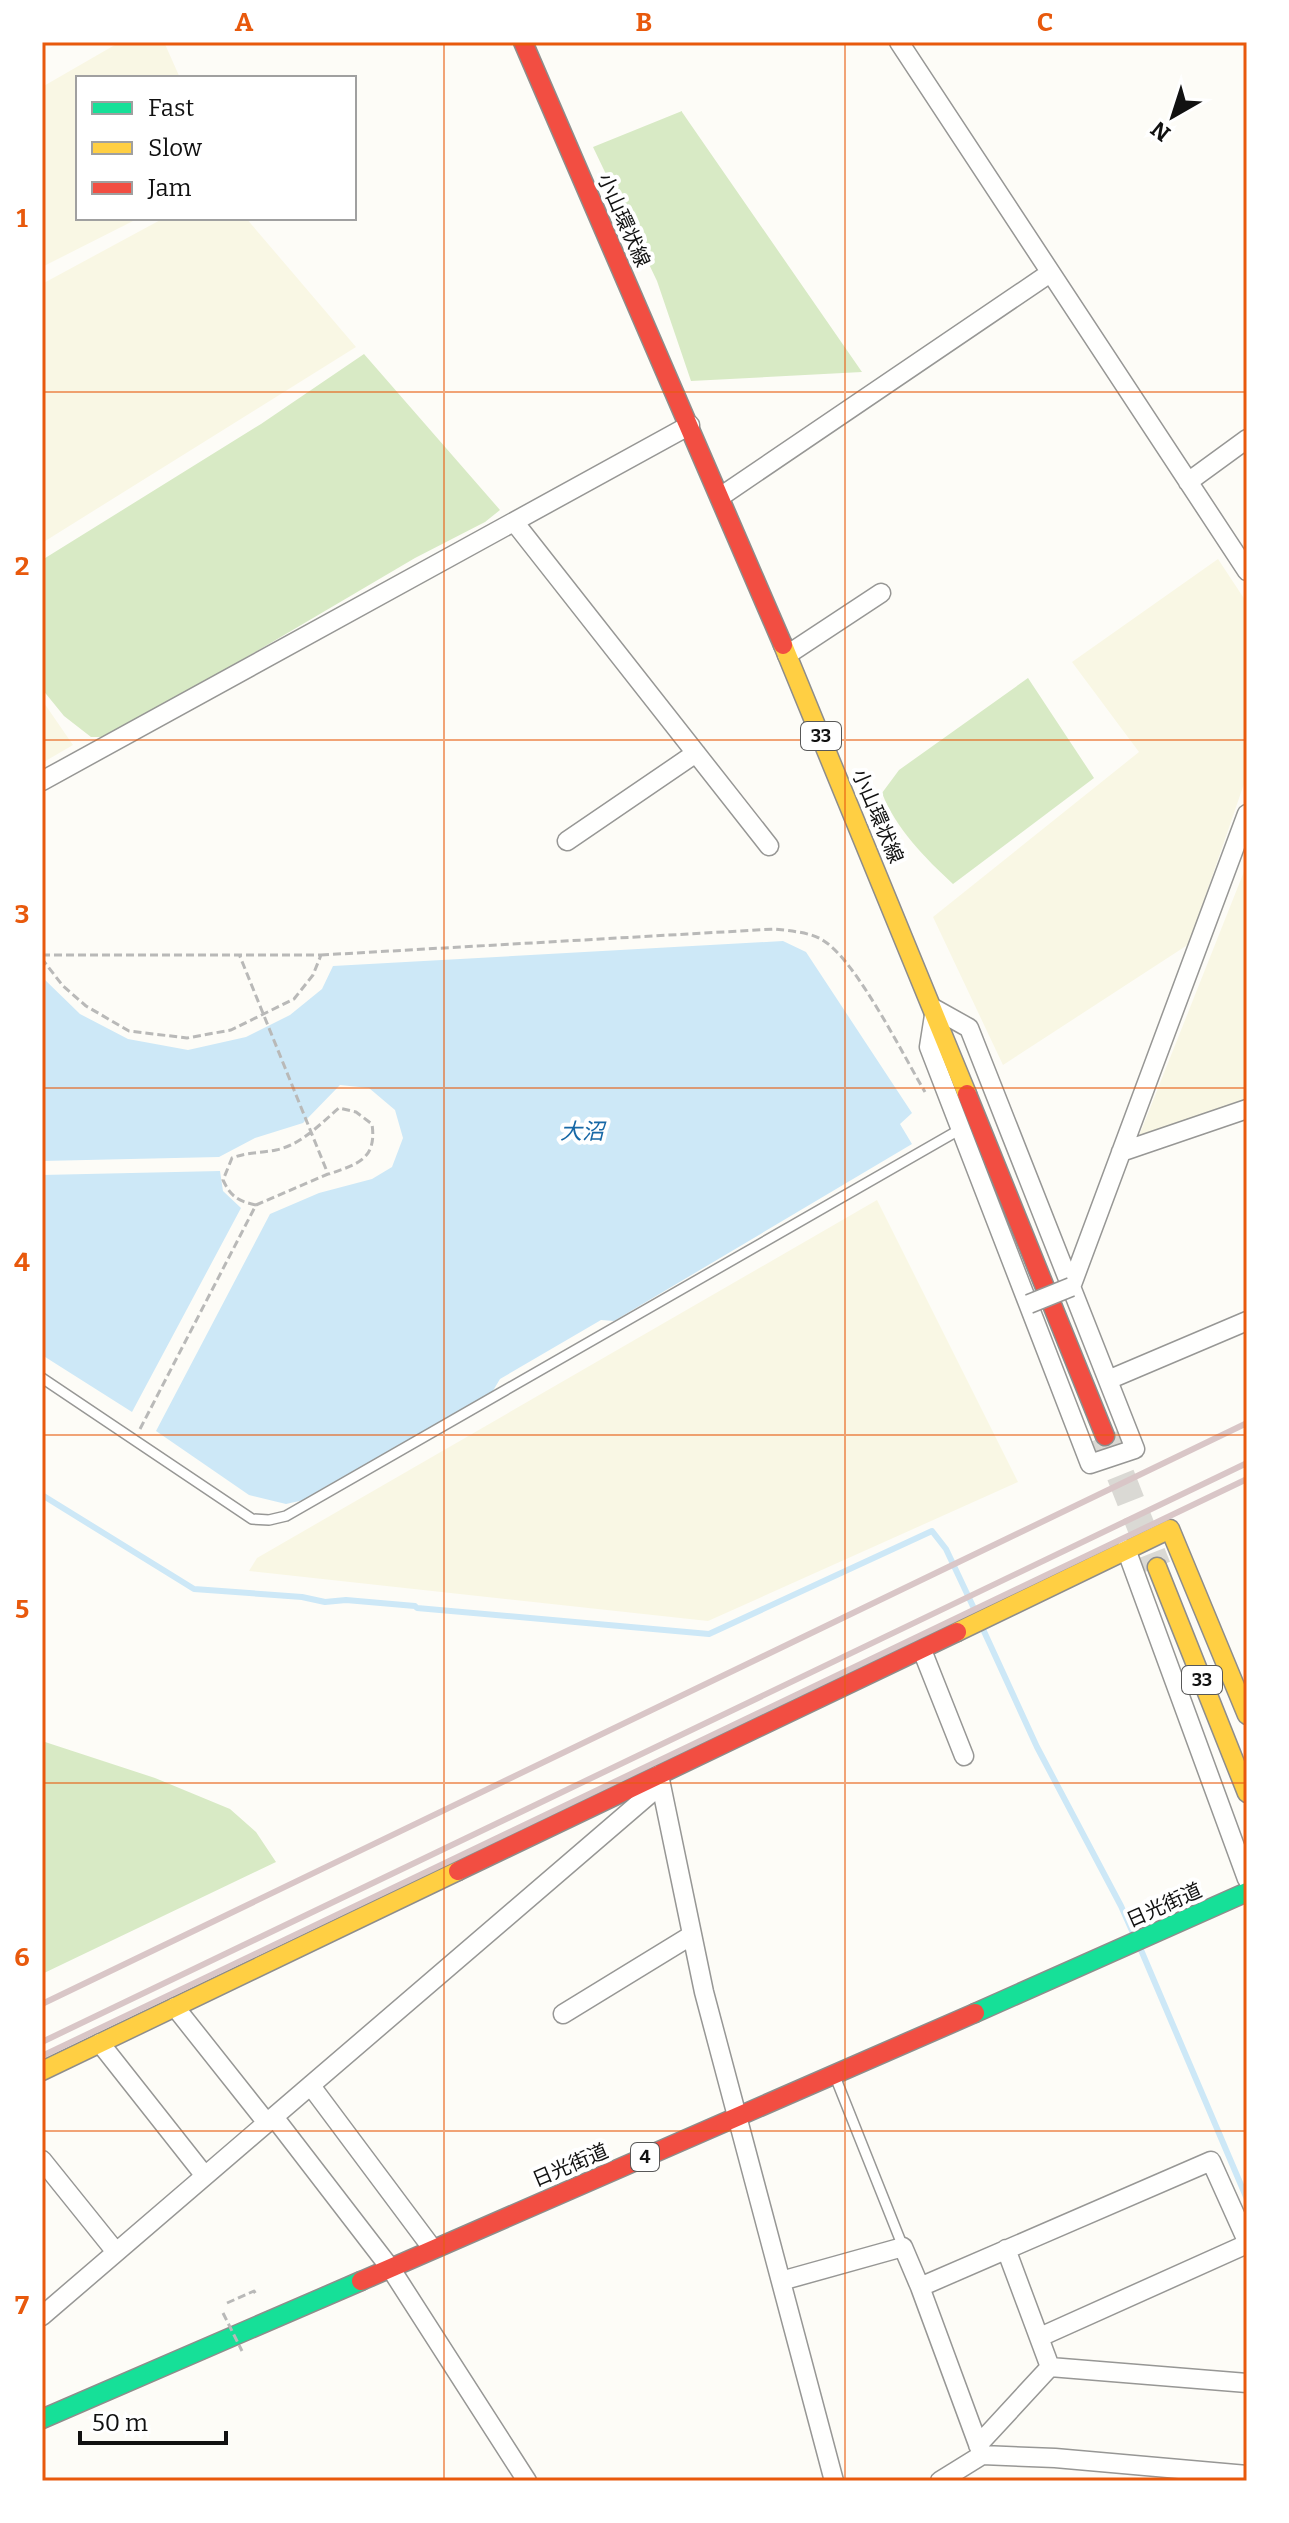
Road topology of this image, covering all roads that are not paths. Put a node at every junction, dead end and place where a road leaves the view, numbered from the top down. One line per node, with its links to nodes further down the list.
1 (523, 42): 4 (main road, 小山環状線 / 33)
2 (899, 42): 3 (street)
3 (1050, 273): 6 (street); 7 (street)
4 (690, 425): 7 (main road, 小山環状線 / 33); 8 (street)
5 (1247, 439): 6 (street)
6 (1188, 482): 9 (street)
7 (720, 497): 11 (main road, 小山環状線 / 33)
8 (515, 523): 12 (street); 13 (street)
9 (1247, 571)
10 (881, 593): 11 (street)
11 (787, 655): 17 (main road, 小山環状線 / 33)
12 (696, 753): 15 (street); 16 (street)
13 (42, 781)
14 (1247, 814): 20 (street)
15 (567, 841)
16 (769, 846)
17 (935, 1009): 19 (street); 21 (street); 26 (main road, 小山環状線 / 33)
18 (1247, 1109): 20 (street)
19 (959, 1130): 22 (street); 24 (lane)
20 (1121, 1152): 21 (street)
21 (1071, 1287): 22 (street, bridge); 25 (street)
22 (1029, 1304): 25 (street)
23 (1247, 1321): 25 (street)
24 (42, 1378)
25 (1108, 1380)
26 (1105, 1436)
27 (1126, 1549): 29 (main road); 30 (main road); 34 (street)
28 (1157, 1567): 33 (main road, 33)
29 (922, 1650): 31 (street); 32 (main road)
30 (1247, 1715)
31 (964, 1756)
32 (659, 1775): 36 (street); 37 (main road); 42 (street)
33 (1247, 1793)
34 (1247, 1879)
35 (1247, 1892): 41 (main road, 日光街道 / 4)
36 (692, 1935): 38 (street); 43 (street)
37 (175, 2007): 39 (main road); 44 (street)
38 (563, 2014)
39 (100, 2043): 40 (main road); 46 (street)
40 (42, 2071)
41 (835, 2076): 43 (main road, 日光街道 / 4); 48 (lane)
42 (311, 2086): 44 (street); 49 (street)
43 (737, 2118): 49 (main road, 日光街道 / 4); 53 (street)
44 (271, 2120): 46 (street); 52 (street)
45 (42, 2160): 51 (street)
46 (205, 2176): 51 (street)
47 (1247, 2242): 50 (street); 56 (street)
48 (903, 2247): 53 (street); 54 (street)
49 (432, 2248): 52 (main road, 日光街道 / 4)
50 (1006, 2249): 54 (street); 56 (street)
51 (116, 2252): 55 (street)
52 (391, 2269): 59 (main road, 日光街道 / 4); 62 (street)
53 (781, 2281): 63 (street)
54 (920, 2287): 60 (street)
55 (43, 2312)
56 (1040, 2337): 57 (street)
57 (1050, 2367): 58 (street); 60 (street)
58 (1247, 2383)
59 (42, 2419)
60 (980, 2450): 61 (street); 64 (street)
61 (1247, 2475)
62 (527, 2481)
63 (834, 2481)
64 (940, 2481)

